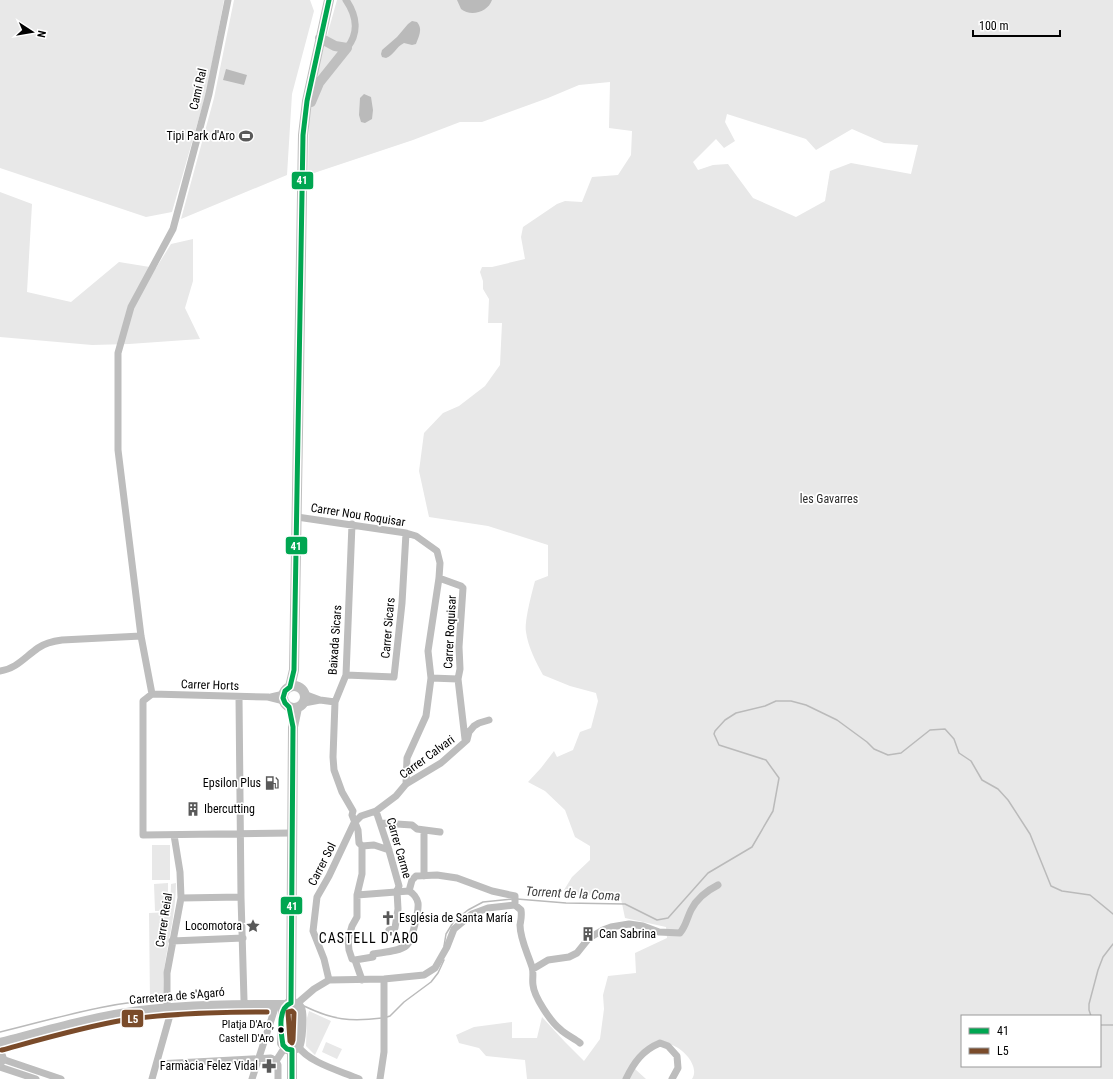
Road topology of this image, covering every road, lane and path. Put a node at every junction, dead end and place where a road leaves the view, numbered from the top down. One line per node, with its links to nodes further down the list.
1 (228, 0): 11 (street, Camí Ral)
2 (346, 0): 5 (street)
3 (329, 1): 4 (street)
4 (320, 38): 5 (street); 6 (street)
5 (347, 48): 6 (street)
6 (304, 119): 7 (street)
7 (297, 517): 8 (street, Carrer Nou Roquisar); 18 (street)
8 (352, 524): 9 (street, Carrer Nou Roquisar); 13 (street, Baixada Sicars)
9 (406, 533): 10 (street, Carrer Nou Roquisar); 13 (street, Carrer Sicars)
10 (439, 578): 14 (street, Carrer Nou Roquisar); 15 (street, Carrer Roquisar)
11 (141, 636): 12 (street); 16 (street, Camí Ral)
12 (0, 671)
13 (346, 675): 19 (street, Baixada Sicars)
14 (431, 678): 15 (street, Carrer Roquisar); 22 (street, Carrer Nou Roquisar)
15 (458, 679): 21 (street, Carrer Roquisar)
16 (152, 694): 17 (street, Carrer Horts); 32 (street)
17 (239, 696): 18 (street, Carrer Horts); 31 (street)
18 (294, 698): 19 (street, Carrer Horts); 30 (street)
19 (335, 702): 23 (street, Baixada Sicars)
20 (489, 720): 21 (street, Carrer Calvari)
21 (465, 743): 22 (street, Carrer Calvari)
22 (406, 784): 24 (street, Carrer Calvari)
23 (353, 811): 25 (street); 26 (street, Baixada Sicars)
24 (376, 811): 25 (street, Carrer Calvari); 27 (street, Carrer Carme)
25 (361, 816): 26 (street, Carrer Sol)
26 (354, 823): 33 (street, Baixada Sicars); 49 (street, Carrer Sol)
27 (381, 823): 28 (street); 34 (street, Carrer Carme)
28 (424, 830): 29 (street); 35 (street)
29 (440, 832)
30 (292, 833): 31 (street); 51 (street)
31 (240, 834): 32 (street); 40 (street)
32 (174, 835): 41 (street, Carrer Reial)
33 (362, 846): 34 (street); 39 (street, Baixada Sicars)
34 (389, 850): 38 (street, Carrer Carme)
35 (424, 876): 37 (street); 42 (street)
36 (718, 885): 47 (street)
37 (409, 891): 38 (street); 46 (street)
38 (397, 892): 39 (street); 43 (street, Carrer Carme)
39 (357, 895): 46 (street, Baixada Sicars)
40 (241, 897): 41 (street); 44 (street)
41 (181, 898): 45 (street, Carrer Reial)
42 (515, 902): 47 (street); 48 (street)
43 (389, 930)
44 (243, 938): 45 (street); 52 (street)
45 (172, 941): 53 (street, Carrer Reial)
46 (355, 960): 50 (street, Baixada Sicars)
47 (533, 970): 56 (street)
48 (384, 979): 50 (street); 69 (street)
49 (329, 980): 50 (street); 51 (street)
50 (362, 980)
51 (292, 1004): 54 (street, Carretera de s'Agaró); 54 (street); 57 (street)
52 (247, 1005): 53 (street, Carretera de s'Agaró); 54 (street, Carretera de s'Agaró)
53 (169, 1007): 55 (street, Carretera de s'Agaró); 61 (street, Carrer Reial)
54 (275, 1009): 57 (street); 58 (street)
55 (0, 1043)
56 (580, 1044)
57 (292, 1048): 60 (street); 67 (street); 68 (street)
58 (258, 1059): 60 (street); 61 (street); 65 (street)
59 (0, 1060): 62 (street); 63 (street)
60 (276, 1061): 66 (street)
61 (156, 1064): 64 (street, Carrer Reial)
62 (36, 1079)
63 (61, 1079)
64 (152, 1079)
65 (252, 1079)
66 (278, 1079)
67 (292, 1079)
68 (360, 1079)
69 (380, 1079)
70 (626, 1079): 71 (street)
71 (672, 1079)

